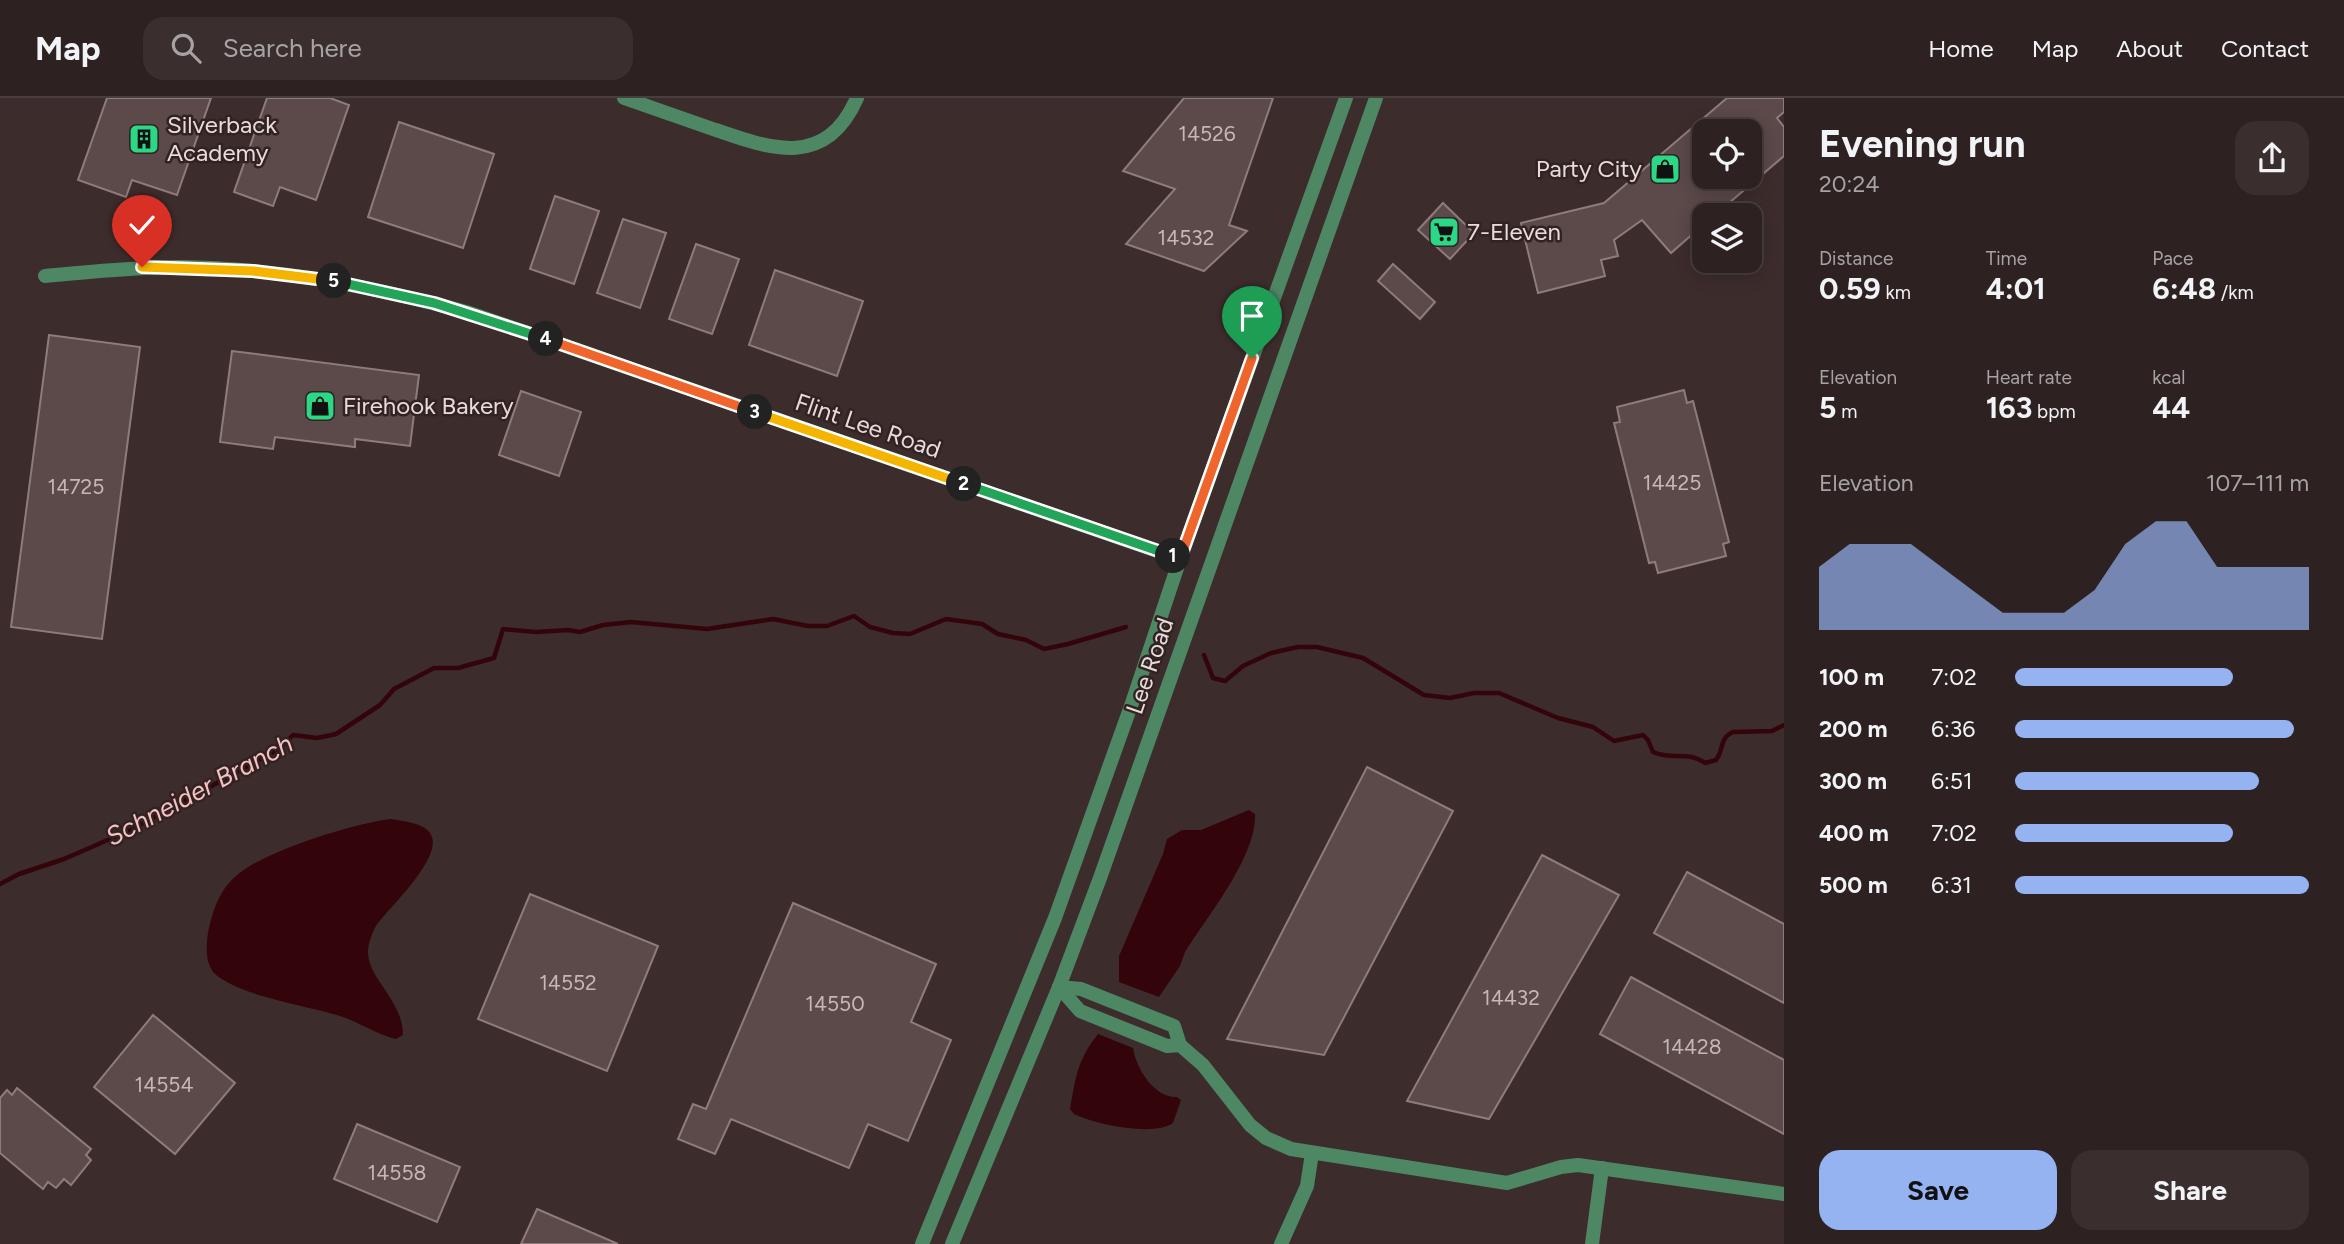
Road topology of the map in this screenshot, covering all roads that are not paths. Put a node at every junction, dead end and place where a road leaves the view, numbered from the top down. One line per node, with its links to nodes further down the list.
1 (624, 98): 2 (street)
2 (857, 98)
3 (1346, 98): 6 (street, Lee Road)
4 (1376, 98): 7 (street, Lee Road)
5 (46, 276): 6 (street, Flint Lee Road)
6 (1180, 559): 12 (street, Lee Road)
7 (1059, 987): 8 (street); 8 (street); 13 (street, Lee Road)
8 (1180, 1045): 9 (street)
9 (1312, 1153): 10 (street); 14 (street)
10 (1602, 1168): 11 (street); 15 (street)
11 (1784, 1194)
12 (922, 1244)
13 (952, 1244)
14 (1281, 1244)
15 (1592, 1244)

